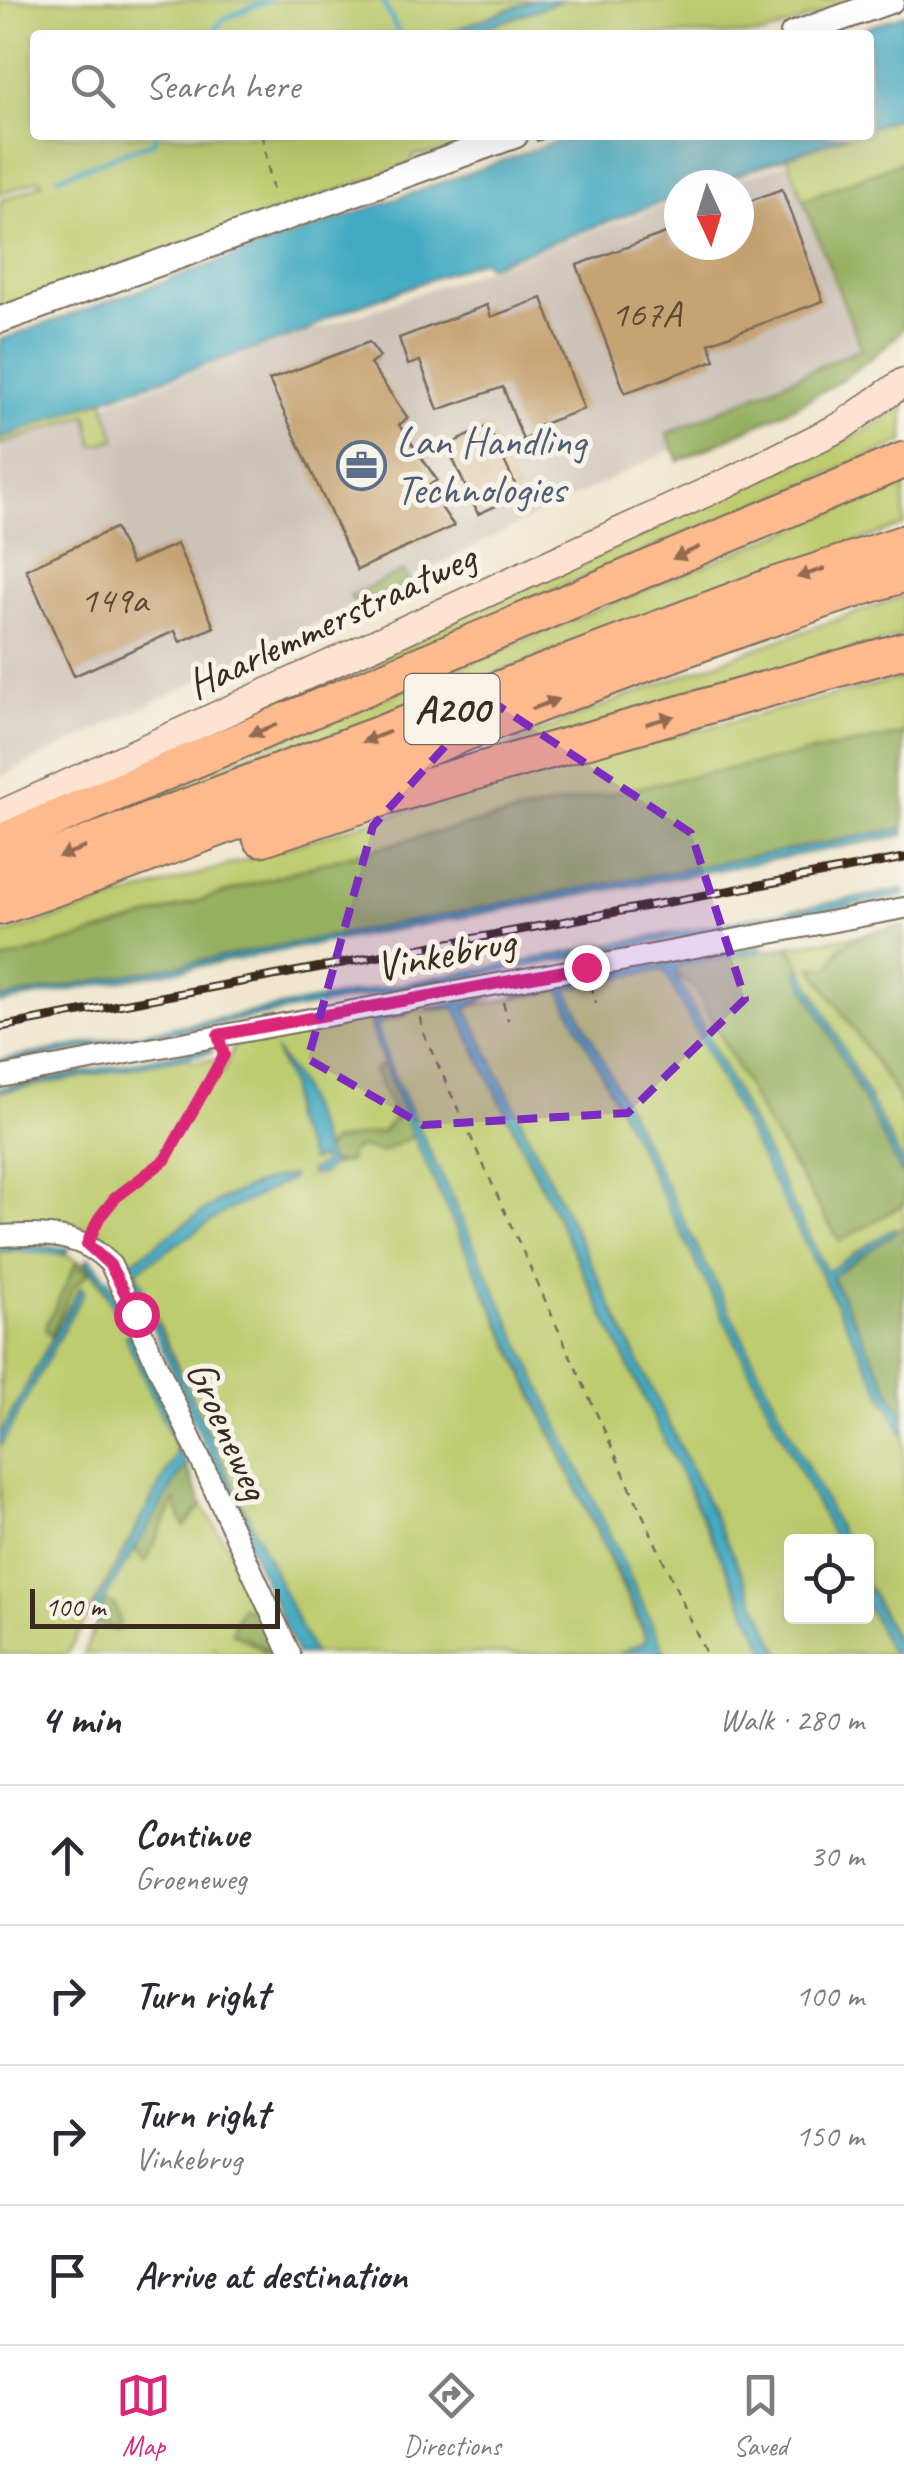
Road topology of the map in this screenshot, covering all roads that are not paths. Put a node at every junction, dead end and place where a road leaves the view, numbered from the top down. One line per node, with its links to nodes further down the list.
1 (891, 0): 2 (street)
2 (807, 30)
3 (501, 140): 4 (street)
4 (0, 320)
5 (904, 382): 10 (main road, Haarlemmerstraatweg)
6 (904, 460): 11 (highway, A200, one-way to 11)
7 (904, 542): 13 (highway, A200, one-way to 13)
8 (904, 574): 12 (highway, A200, one-way to 8)
9 (904, 650): 12 (highway, A200, one-way to 9)
10 (0, 814)
11 (0, 842)
12 (127, 864): 14 (highway, A200)
13 (0, 877)
14 (0, 907)
15 (904, 908): 16 (street, Vinkebrug)
16 (0, 1077)
17 (0, 1236): 18 (street, Groeneweg)
18 (290, 1654)

